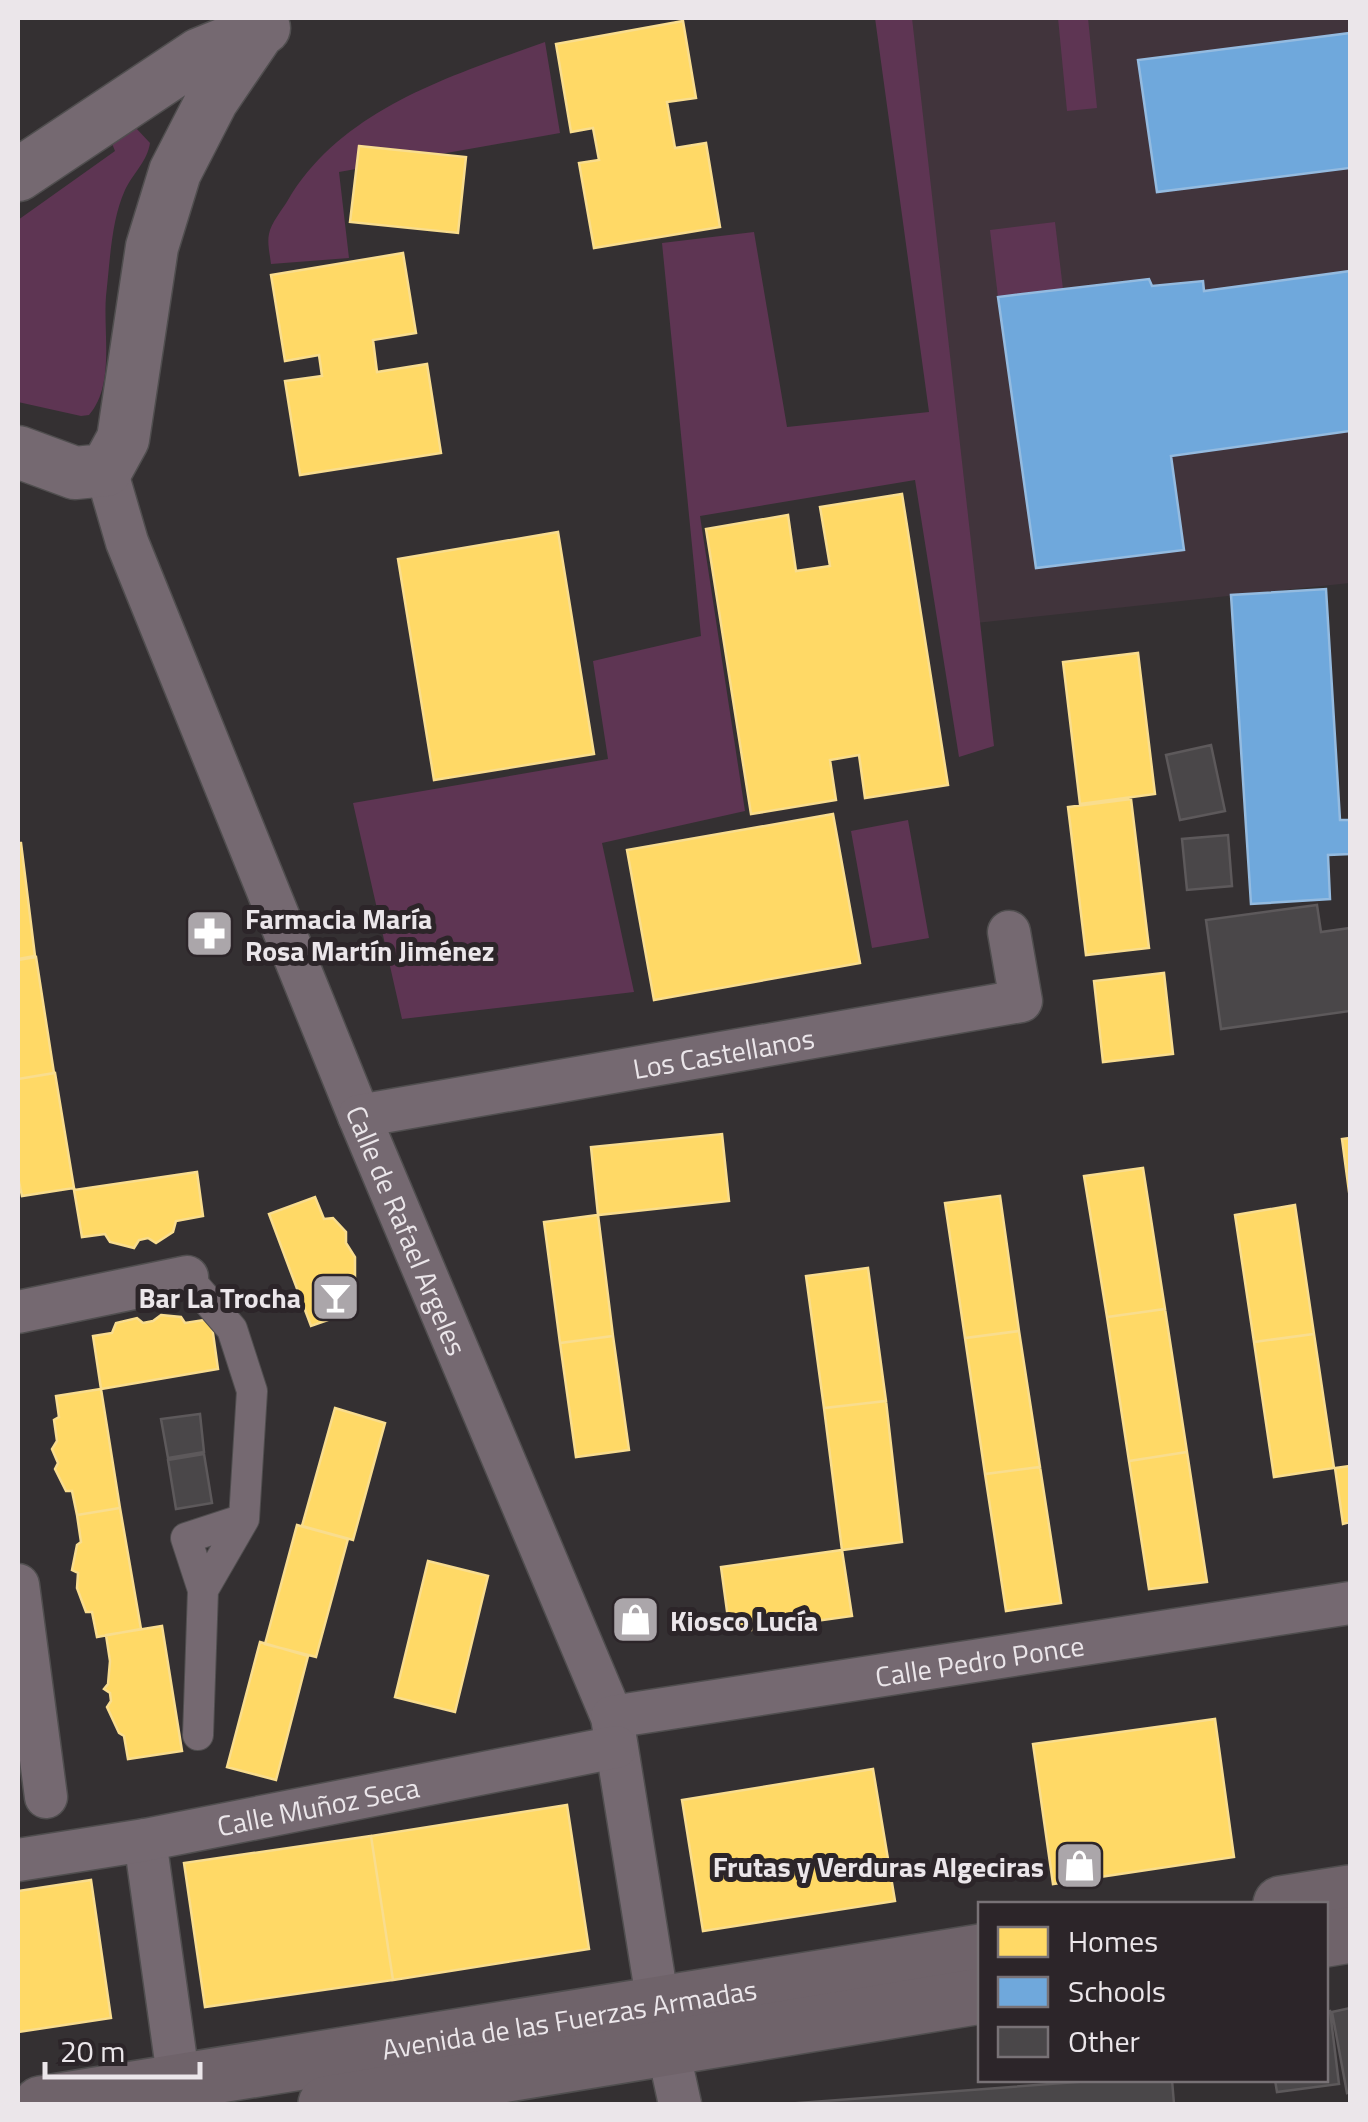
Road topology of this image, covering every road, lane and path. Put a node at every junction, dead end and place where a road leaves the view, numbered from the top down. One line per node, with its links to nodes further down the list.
1 (270, 24): 2 (street); 3 (street)
2 (110, 113): 3 (street); 4 (street)
3 (174, 172): 6 (street)
4 (18, 175)
5 (18, 452): 6 (street)
6 (106, 470): 8 (street, Calle de Rafael Argeles)
7 (1009, 932): 8 (street, Los Castellanos)
8 (359, 1116): 14 (street, Calle de Rafael Argeles)
9 (188, 1277): 10 (street); 15 (street)
10 (18, 1312)
11 (18, 1585): 13 (street)
12 (1350, 1602): 14 (street, Calle Pedro Ponce)
13 (23, 1652): 16 (street)
14 (614, 1732): 17 (street, Calle Muñoz Seca); 23 (street, Calle de Rafael Argeles)
15 (198, 1735)
16 (46, 1796)
17 (145, 1840): 18 (street, Calle Muñoz Seca); 24 (street)
18 (18, 1860)
19 (1350, 1893): 20 (main road)
20 (1293, 1902)
21 (978, 1952): 23 (main road, Avenida de las Fuerzas Armadas)
22 (978, 1996): 23 (main road, Avenida de las Fuerzas Armadas)
23 (662, 2026): 24 (main road, Avenida de las Fuerzas Armadas); 26 (main road, Avenida de las Fuerzas Armadas); 27 (street, Calle de Rafael Argeles)
24 (180, 2093): 25 (main road, Avenida de las Fuerzas Armadas)
25 (42, 2104)
26 (326, 2104)
27 (680, 2104)

